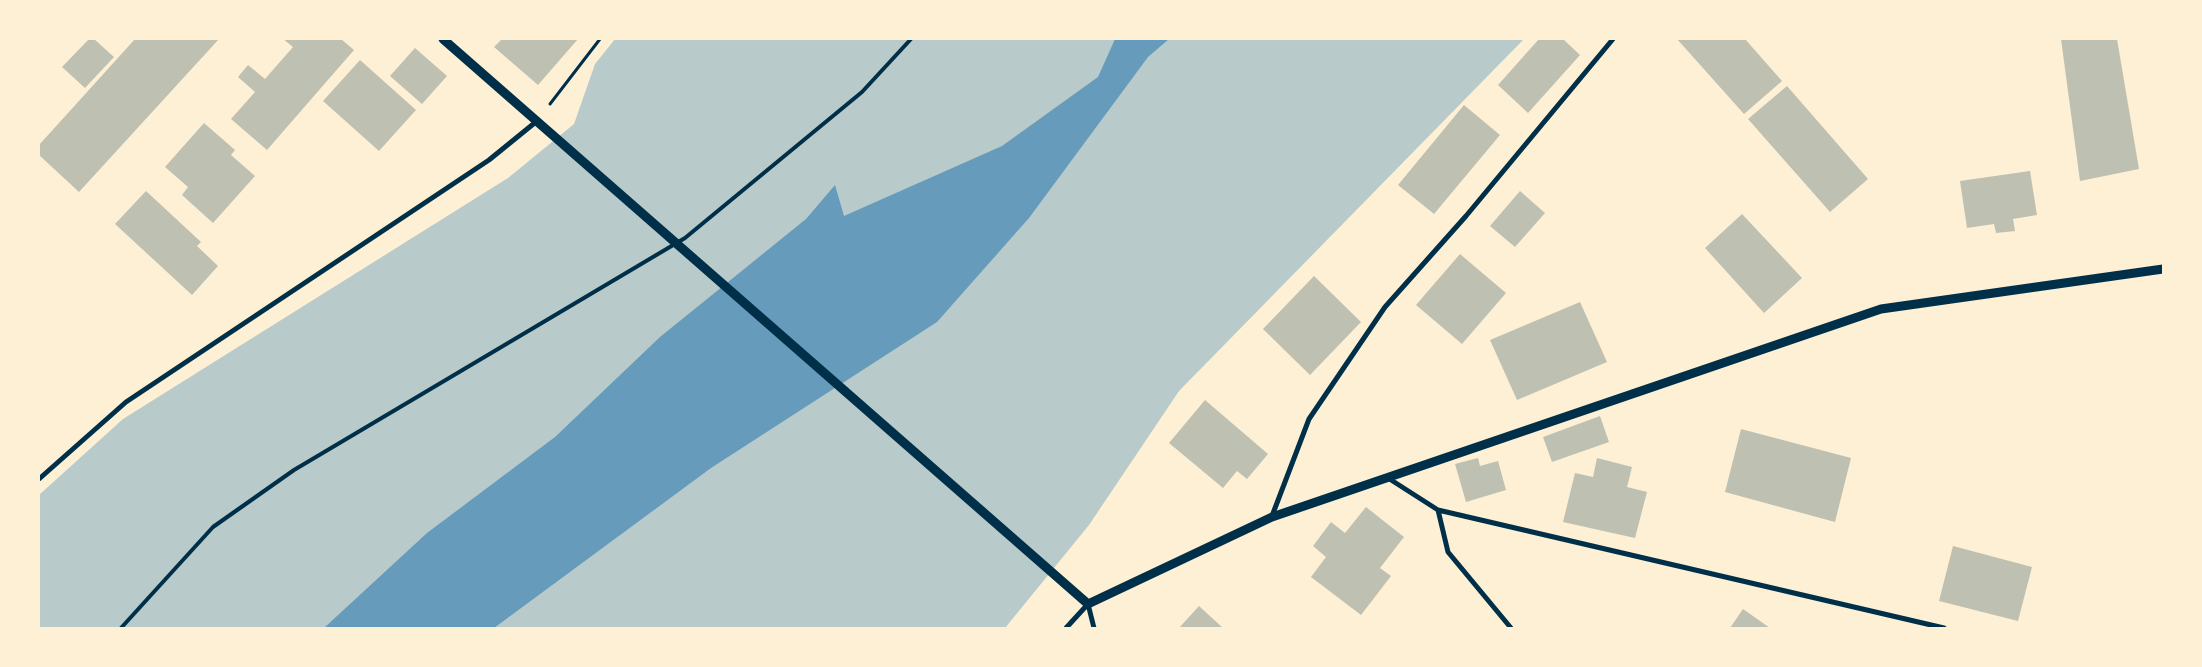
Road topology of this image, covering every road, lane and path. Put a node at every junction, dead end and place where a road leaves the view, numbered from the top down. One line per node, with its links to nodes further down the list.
1 (443, 39): 5 (street)
2 (600, 39): 5 (path)
3 (911, 39): 12 (lane)
4 (1613, 39): 10 (street)
5 (537, 121): 8 (street); 11 (street)
6 (2163, 268): 7 (street)
7 (1388, 478): 9 (street); 10 (street)
8 (39, 479)
9 (1438, 510): 15 (street); 16 (street)
10 (1272, 517): 11 (street)
11 (1088, 604): 13 (street); 14 (street)
12 (121, 628)
13 (1066, 628)
14 (1094, 628)
15 (1511, 628)
16 (1944, 628)

